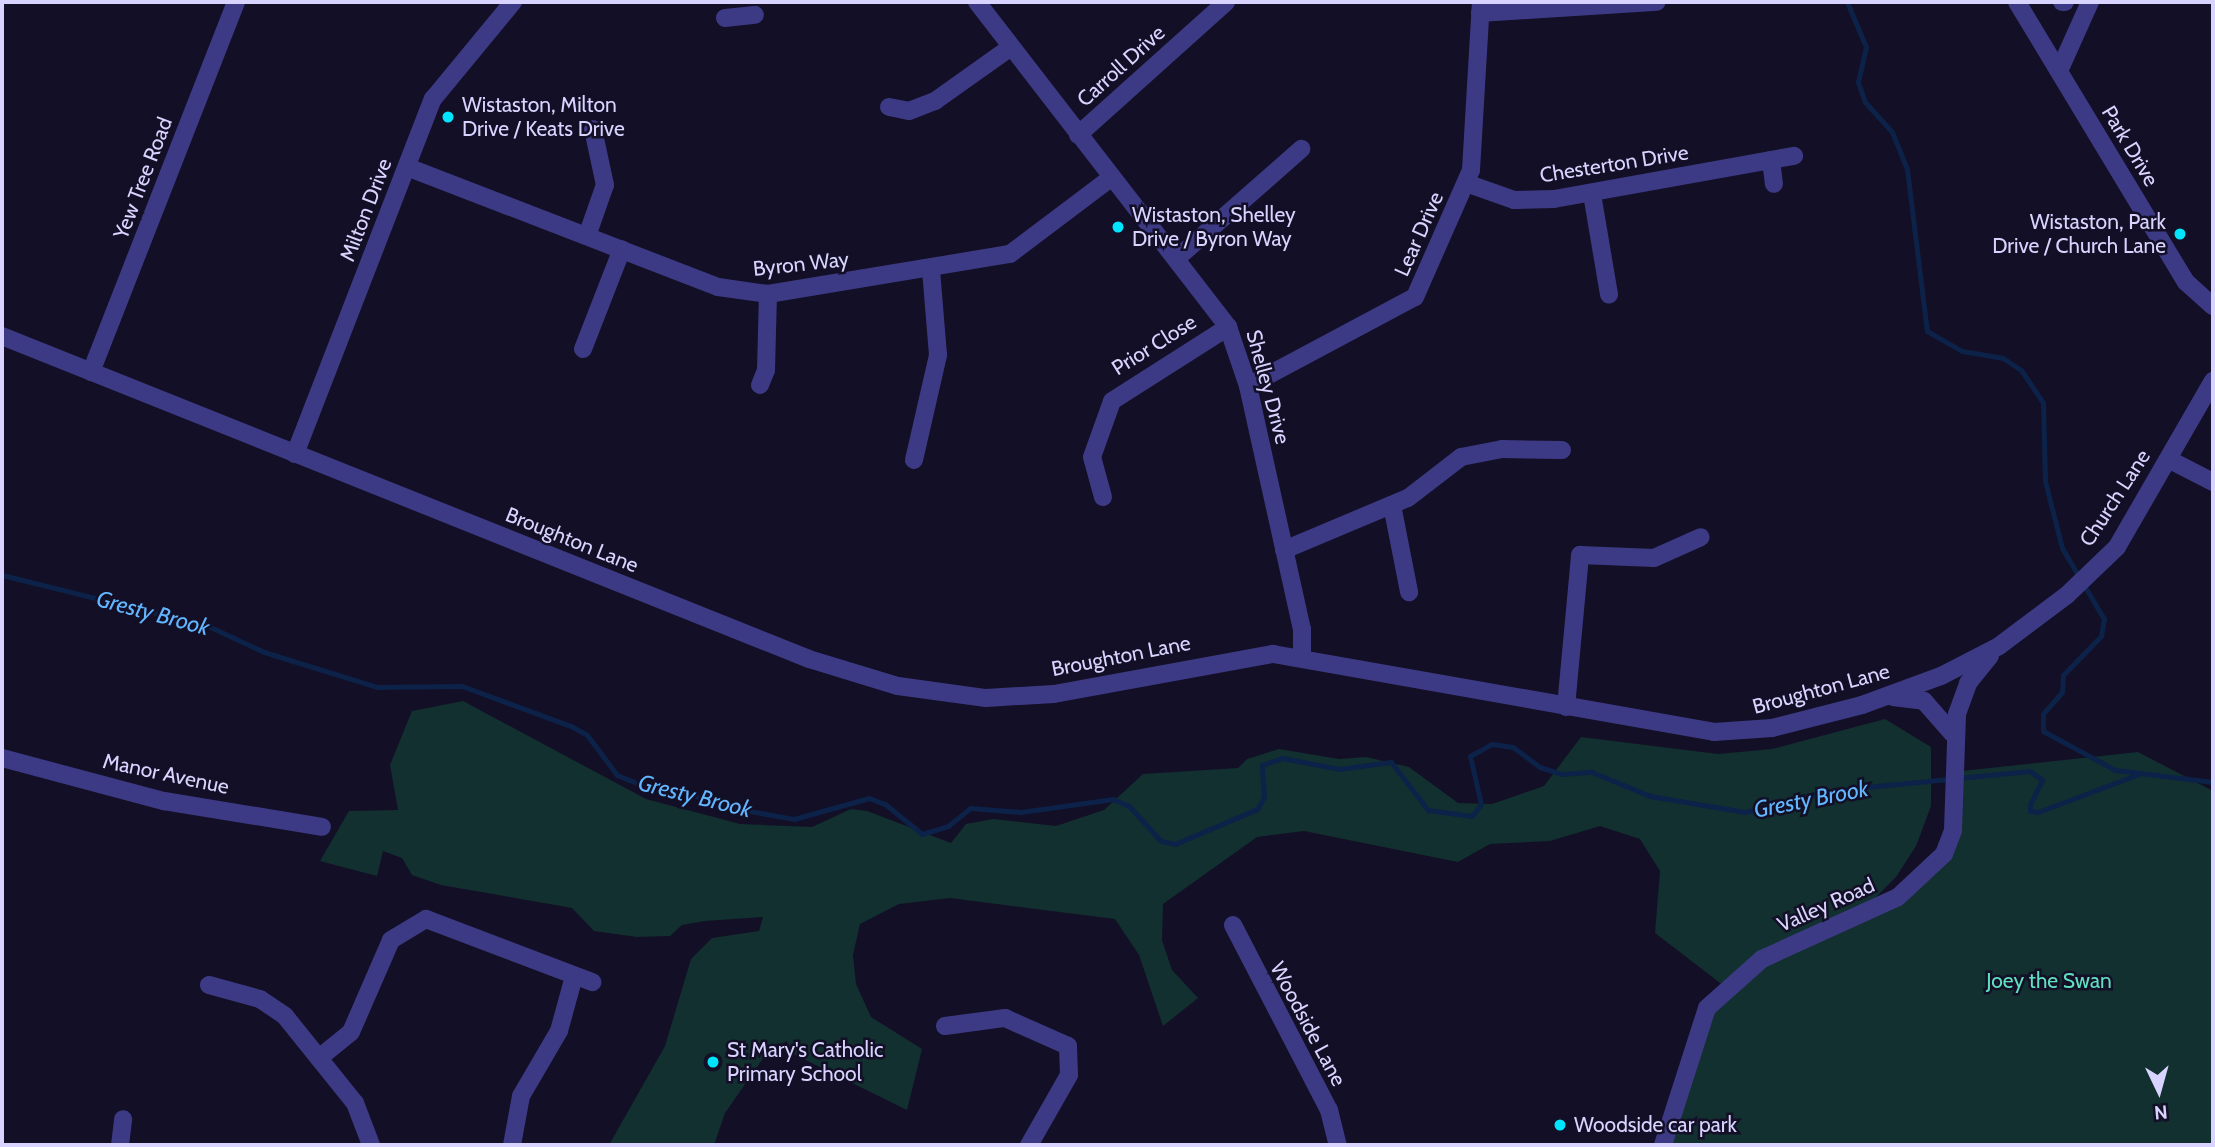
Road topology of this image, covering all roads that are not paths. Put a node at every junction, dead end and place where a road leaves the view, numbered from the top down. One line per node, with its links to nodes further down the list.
1 (236, 2): 32 (street, Yew Tree Road)
2 (513, 2): 17 (street, Milton Drive)
3 (977, 2): 9 (street, Shelley Drive)
4 (1226, 2): 12 (street, Carroll Drive)
5 (1657, 2): 8 (street)
6 (2017, 2): 10 (street, Park Drive)
7 (2090, 2): 10 (street)
8 (1481, 7): 19 (street, Lear Drive)
9 (1011, 47): 11 (street); 12 (street, Shelley Drive)
10 (2059, 71): 28 (street, Park Drive)
11 (888, 107)
12 (1078, 135): 18 (street, Shelley Drive)
13 (591, 139): 22 (street)
14 (1301, 149): 24 (street)
15 (1794, 156): 16 (street, Chesterton Drive)
16 (1771, 160): 20 (street); 21 (street, Chesterton Drive)
17 (407, 167): 22 (street, Byron Way); 37 (street, Milton Drive)
18 (1111, 178): 24 (street, Shelley Drive); 25 (street, Byron Way)
19 (1466, 183): 21 (street, Chesterton Drive); 35 (street, Lear Drive)
20 (1774, 184)
21 (1592, 194): 27 (street)
22 (587, 236): 23 (street, Byron Way)
23 (622, 249): 26 (street, Byron Way); 31 (street)
24 (1176, 258): 29 (street, Shelley Drive)
25 (931, 269): 26 (street, Byron Way); 39 (street)
26 (768, 294): 34 (street)
27 (1609, 295)
28 (2213, 306)
29 (1228, 327): 35 (street, Shelley Drive); 41 (street, Prior Close)
30 (2, 336): 32 (street, Broughton Lane)
31 (583, 349)
32 (91, 372): 37 (street, Broughton Lane)
33 (2213, 380): 38 (street, Church Lane)
34 (760, 385)
35 (1248, 386): 44 (street, Shelley Drive)
36 (1562, 450): 42 (street)
37 (295, 454): 47 (street, Broughton Lane)
38 (2168, 459): 40 (street); 46 (street, Church Lane)
39 (913, 460)
40 (2213, 482)
41 (1095, 492)
42 (1392, 505): 44 (street); 45 (street)
43 (1701, 537): 49 (street)
44 (1284, 550): 47 (street, Shelley Drive)
45 (1409, 592)
46 (1999, 646): 48 (street, Broughton Lane); 50 (street, Valley Road)
47 (1302, 656): 49 (street, Broughton Lane)
48 (1890, 696): 49 (street, Broughton Lane); 50 (street)
49 (1566, 707)
50 (1952, 733): 65 (street, Valley Road)
51 (2, 758): 52 (street, Manor Avenue)
52 (323, 827)
53 (1233, 925): 64 (street, Woodside Lane)
54 (574, 976): 55 (street); 58 (street); 62 (street)
55 (592, 982)
56 (209, 985): 58 (street)
57 (945, 1027): 63 (street)
58 (319, 1058): 61 (street)
59 (123, 1119): 60 (street)
60 (120, 1145)
61 (371, 1145)
62 (512, 1145)
63 (1029, 1145)
64 (1338, 1145)
65 (1663, 1145)

